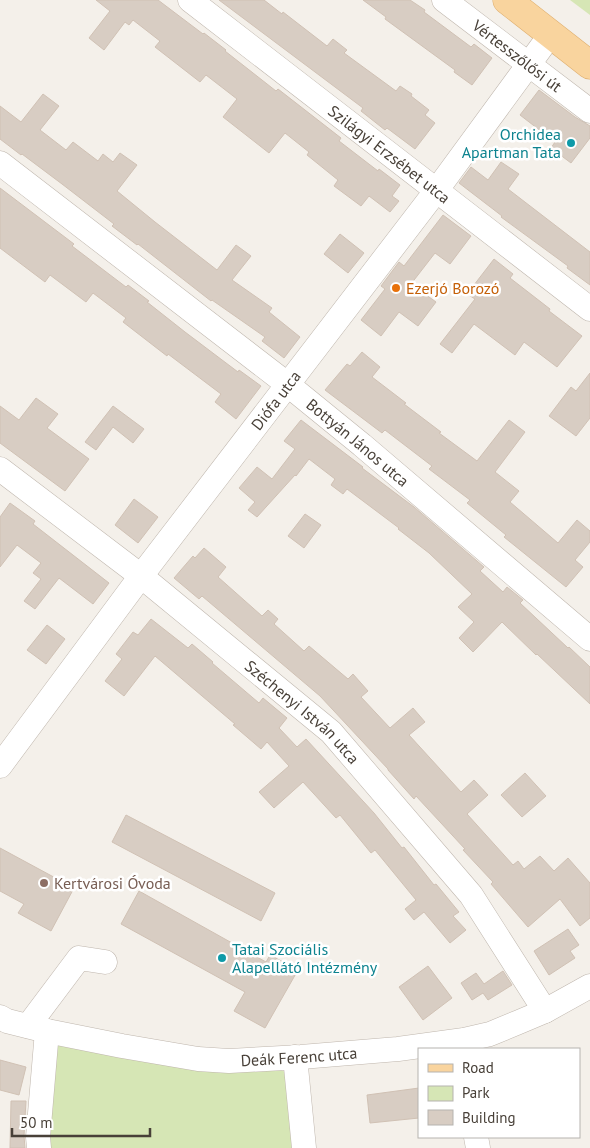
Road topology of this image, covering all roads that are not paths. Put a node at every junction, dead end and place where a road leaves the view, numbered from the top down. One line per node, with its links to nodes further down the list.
1 (190, 0): 9 (street, Szilágyi Erzsébet utca)
2 (444, 0): 6 (street, Vértesszőlősi út)
3 (507, 0): 4 (main road)
4 (551, 34): 5 (main road); 6 (street, Diófa utca)
5 (590, 64)
6 (528, 65): 7 (street, Vértesszőlősi út); 9 (street, Diófa utca)
7 (590, 111)
8 (0, 163): 11 (street, Bottyán János utca)
9 (436, 190): 10 (street, Szilágyi Erzsébet utca); 11 (street, Diófa utca)
10 (590, 309)
11 (287, 384): 13 (street, Diófa utca); 14 (street, Bottyán János utca)
12 (0, 470): 13 (street, Széchenyi István utca)
13 (141, 576): 15 (street, Diófa utca); 18 (street, Széchenyi István utca)
14 (590, 639)
15 (0, 766)
16 (105, 962): 20 (street)
17 (590, 986): 18 (street, Deák Ferenc utca)
18 (545, 1010): 21 (street, Deák Ferenc utca)
19 (0, 1017): 20 (street, Deák Ferenc utca)
20 (37, 1029): 22 (street, Deák Ferenc utca); 23 (street)
21 (464, 1045): 22 (street, Deák Ferenc utca)
22 (295, 1057): 24 (street)
23 (38, 1148)
24 (304, 1148)

